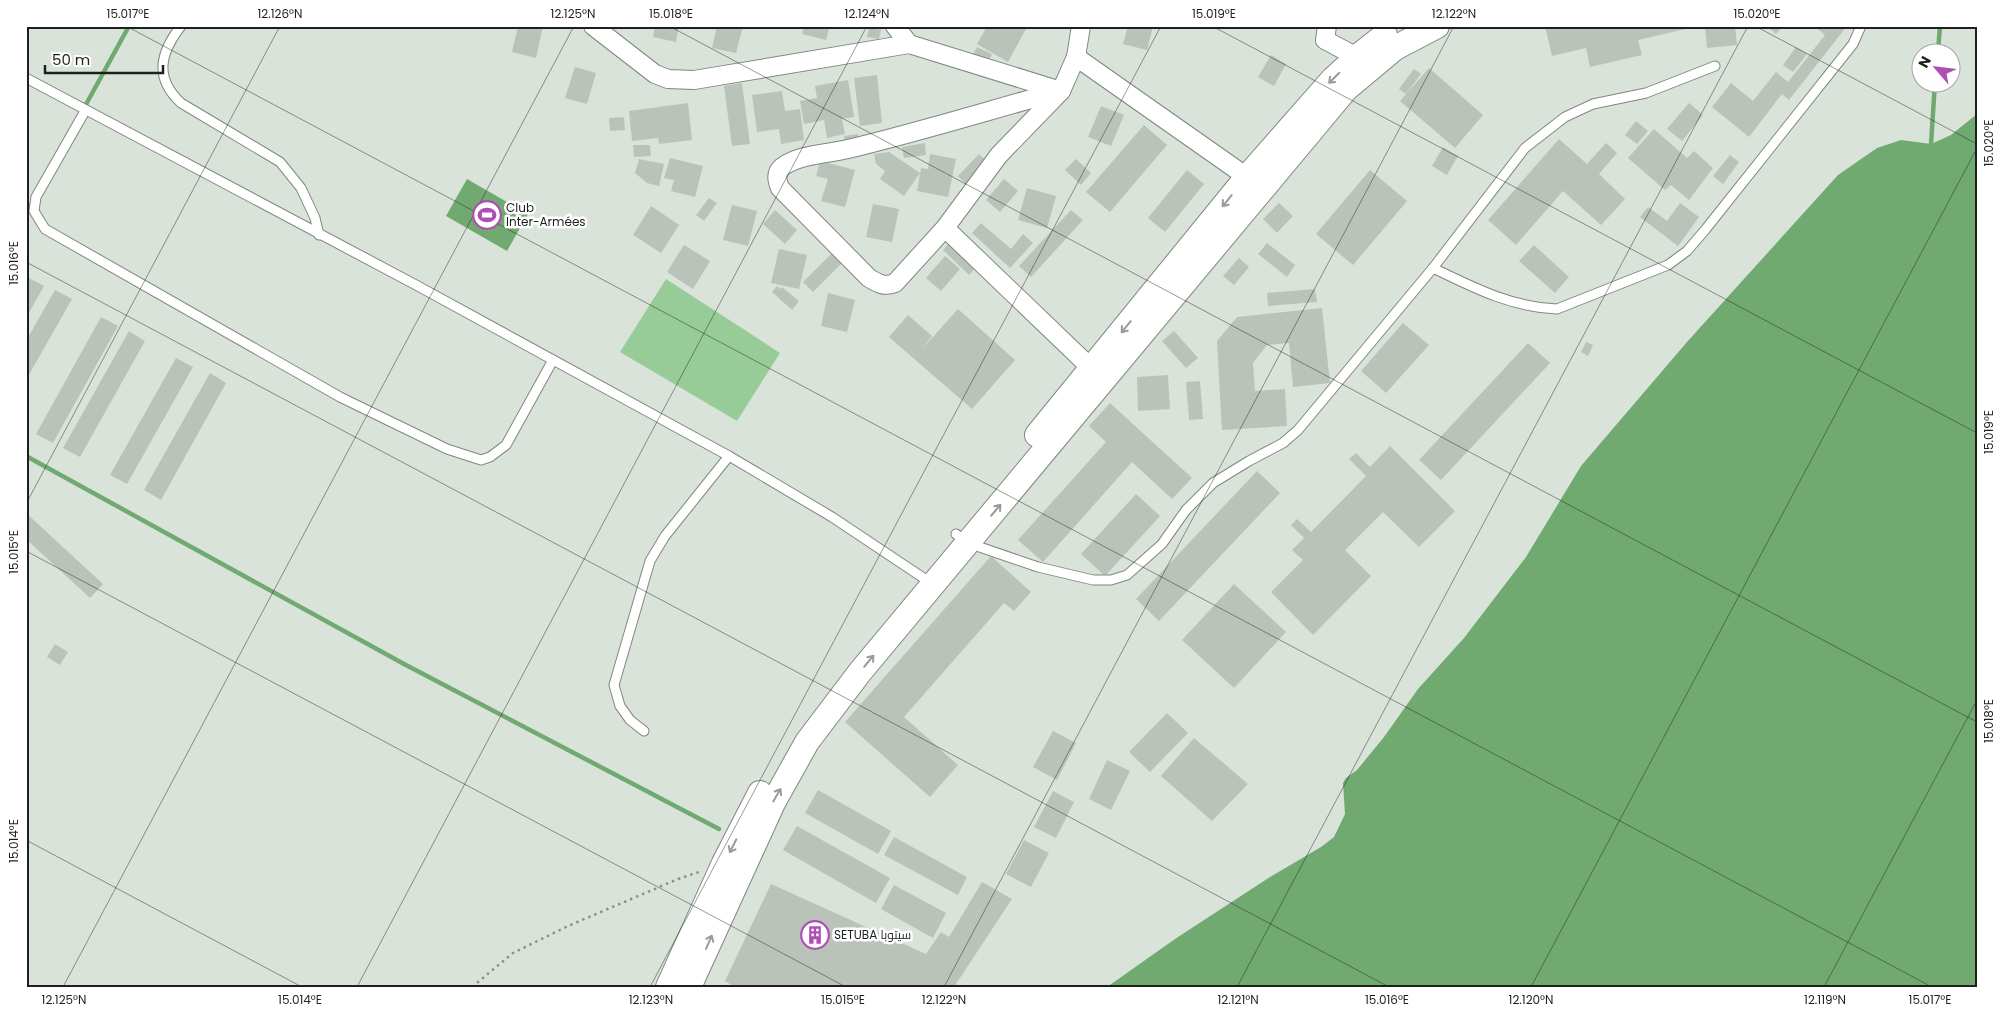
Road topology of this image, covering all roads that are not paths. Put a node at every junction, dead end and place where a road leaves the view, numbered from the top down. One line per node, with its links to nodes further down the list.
1 (180, 26): 18 (lane)
2 (593, 26): 9 (street)
3 (895, 26): 9 (street)
4 (1081, 26): 10 (street)
5 (1327, 26): 11 (street)
6 (1400, 26): 11 (main road)
7 (1437, 26): 21 (main road)
8 (1861, 26): 19 (lane)
9 (909, 44): 14 (street)
10 (1076, 57): 14 (street); 16 (street)
11 (1357, 57): 16 (main road, one-way to 16)
12 (1715, 66): 19 (lane)
13 (26, 78): 15 (lane)
14 (1061, 91): 17 (street); 17 (street)
15 (85, 111): 18 (lane); 20 (lane)
16 (1247, 176): 21 (main road, one-way to 21)
17 (945, 228): 21 (street)
18 (319, 235): 20 (lane)
19 (1433, 268): 23 (lane)
20 (553, 360): 22 (lane)
21 (1104, 361): 23 (main road)
22 (729, 456): 24 (lane); 25 (lane)
23 (962, 539): 24 (main road)
24 (927, 580): 26 (main road, one-way to 26); 27 (main road, one-way to 24)
25 (644, 731)
26 (668, 987)
27 (689, 987)

